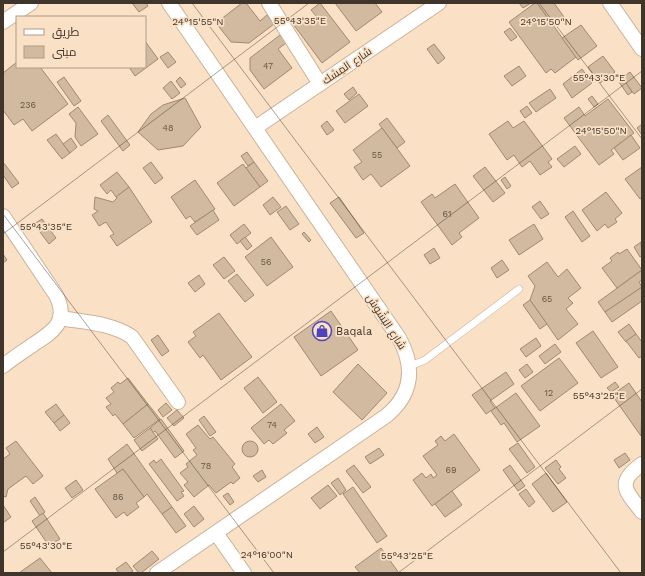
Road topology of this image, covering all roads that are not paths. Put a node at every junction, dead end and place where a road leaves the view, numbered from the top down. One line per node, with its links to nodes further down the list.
1 (31, 3): 6 (street)
2 (169, 3): 9 (street, شارع البَشُوش)
3 (269, 3): 8 (street)
4 (439, 3): 8 (street, شارع المِسْك)
5 (610, 3): 7 (street)
6 (3, 22)
7 (642, 49)
8 (320, 84): 9 (street, شارع المِسْك)
9 (255, 128): 13 (street, شارع البَشُوش)
10 (3, 216): 12 (street)
11 (519, 289): 13 (lane)
12 (60, 318): 14 (street); 15 (street)
13 (409, 364): 18 (street, شارع البَشُوش)
14 (3, 366)
15 (178, 402)
16 (641, 467): 17 (street)
17 (642, 512)
18 (216, 533): 19 (street, شارع البَشُوش); 20 (street)
19 (157, 573)
20 (244, 573)

